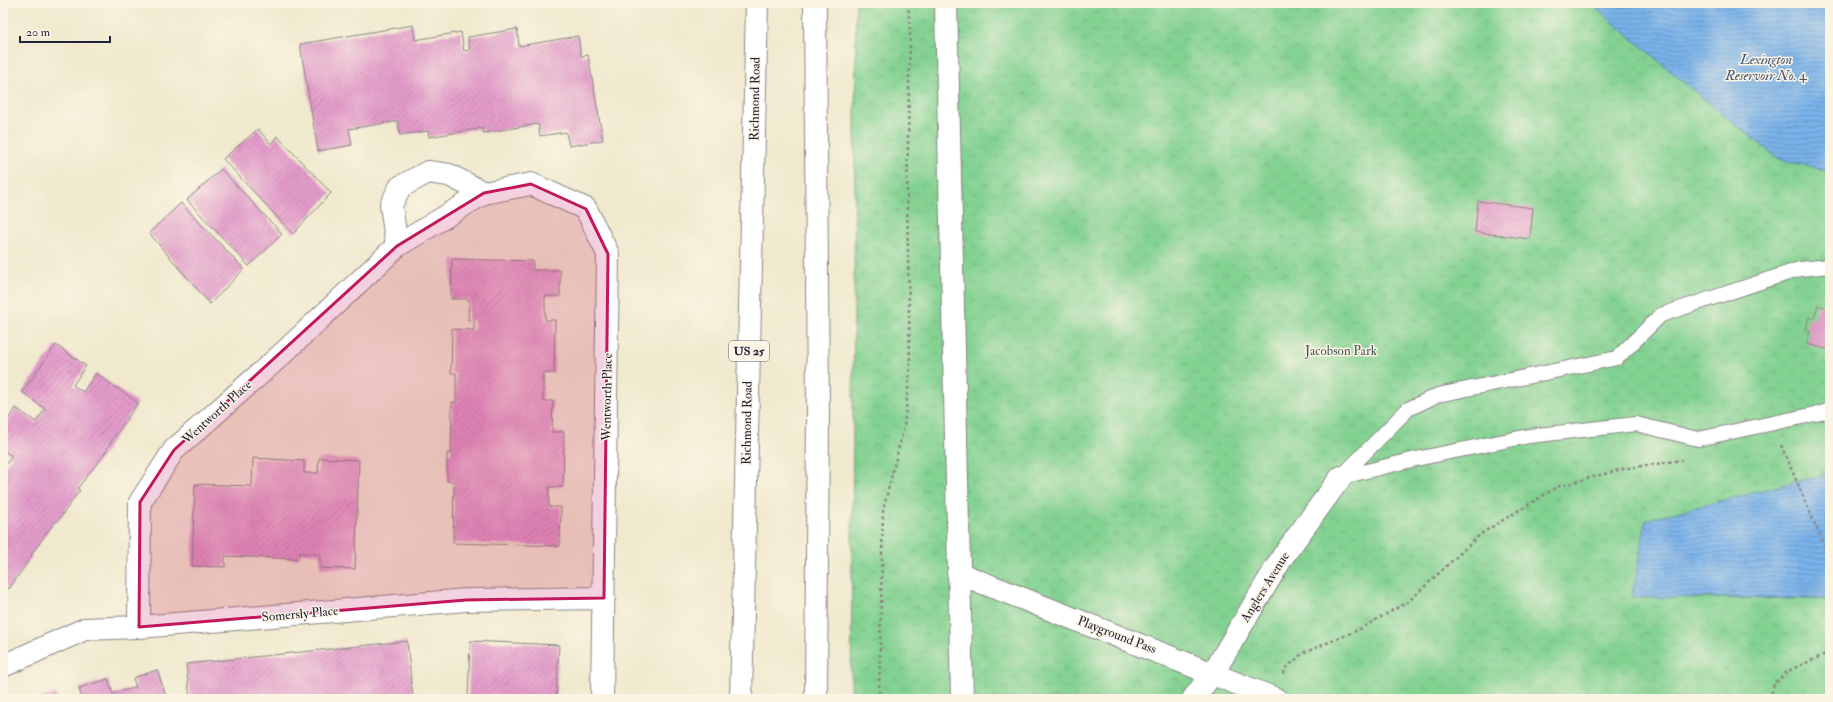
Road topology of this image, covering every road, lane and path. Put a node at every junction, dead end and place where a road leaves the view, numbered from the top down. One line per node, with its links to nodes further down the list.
1 (757, 3): 20 (main road, Richmond Road / US 25)
2 (814, 3): 21 (main road)
3 (908, 3): 22 (path)
4 (946, 3): 13 (main road)
5 (484, 193): 6 (main road, Wentworth Place); 6 (main road); 14 (main road, Wentworth Place)
6 (397, 246): 15 (main road, Wentworth Place)
7 (1830, 266): 11 (lane)
8 (1830, 409): 11 (lane)
9 (1780, 442): 12 (path)
10 (1684, 459): 25 (path)
11 (1341, 477): 18 (main road, Anglers Avenue)
12 (1830, 559)
13 (958, 573): 18 (main road, Playground Pass); 23 (main road)
14 (604, 598): 15 (main road, Somersly Place); 19 (main road, Wentworth Place)
15 (139, 627): 17 (main road, Somersly Place)
16 (1830, 652): 26 (path)
17 (3, 666)
18 (1213, 673): 24 (main road, Anglers Avenue); 25 (main road, Playground Pass)
19 (602, 699)
20 (741, 699)
21 (816, 699)
22 (879, 699)
23 (962, 699)
24 (1193, 699)
25 (1276, 699)
26 (1770, 699)

